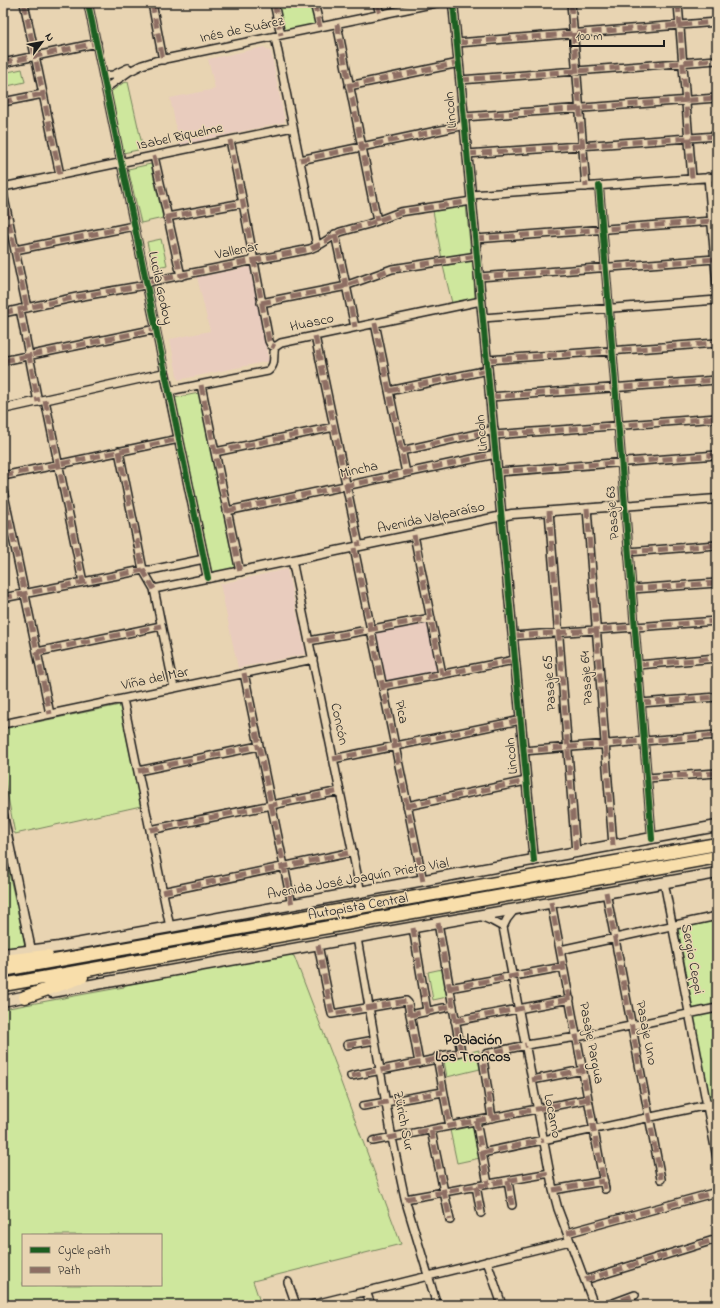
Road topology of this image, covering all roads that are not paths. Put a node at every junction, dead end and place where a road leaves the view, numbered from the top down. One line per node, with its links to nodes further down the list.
1 (24, 3): 20 (street)
2 (88, 3): 18 (street, Lucila Godoy)
3 (152, 3): 21 (street)
4 (274, 3): 17 (street)
5 (314, 3): 15 (street)
6 (377, 3): 11 (street)
7 (436, 3): 11 (street, Inés de Suárez)
8 (453, 3): 19 (street, Lincoln)
9 (571, 3): 16 (street)
10 (678, 3): 14 (street)
11 (380, 15): 13 (street, Inés de Suárez)
12 (717, 22): 14 (street)
13 (337, 24): 15 (street, Inés de Suárez); 30 (street)
14 (680, 25): 16 (street); 26 (street)
15 (320, 27): 17 (street, Inés de Suárez)
16 (574, 34): 19 (street); 27 (street)
17 (278, 36): 21 (street, Inés de Suárez); 38 (street)
18 (96, 43): 20 (street); 28 (street, Lucila Godoy)
19 (457, 43): 25 (street, Lincoln)
20 (35, 56): 23 (street); 32 (street)
21 (163, 60): 24 (street, Inés de Suárez)
22 (717, 60): 26 (street)
23 (3, 63)
24 (148, 63): 28 (street, Inés de Suárez); 31 (street, Inés de Suárez)
25 (459, 63): 29 (street, Lincoln); 30 (street)
26 (683, 63): 27 (street); 34 (street)
27 (577, 71): 29 (street); 36 (street)
28 (103, 76): 31 (street, Lucila Godoy)
29 (460, 80): 37 (street, Lincoln)
30 (349, 86): 43 (street)
31 (106, 88): 47 (street, Lucila Godoy)
32 (43, 94): 35 (street); 48 (street)
33 (717, 98): 34 (street)
34 (686, 101): 36 (street); 40 (street)
35 (3, 102)
36 (580, 109): 37 (street); 42 (street)
37 (464, 121): 43 (street); 44 (street, Lincoln)
38 (293, 127): 41 (street, Isabel Riquelme); 46 (street)
39 (717, 136): 40 (street)
40 (689, 138): 42 (street); 51 (street)
41 (230, 140): 45 (street, Isabel Riquelme); 57 (street)
42 (583, 145): 44 (street); 52 (street)
43 (362, 146): 46 (street); 59 (street)
44 (467, 154): 56 (street, Lincoln)
45 (154, 156): 47 (street, Isabel Riquelme); 58 (street)
46 (300, 160): 65 (street)
47 (121, 163): 48 (street, Isabel Riquelme); 61 (street, Lucila Godoy)
48 (60, 175): 54 (street, Isabel Riquelme)
49 (708, 177): 50 (street, Vallenar); 51 (street, Vallenar); 60 (street)
50 (717, 177)
51 (692, 178): 53 (street, Vallenar)
52 (586, 186): 53 (street, Vallenar); 56 (street, Vallenar)
53 (599, 186): 62 (street, Pasaje 63)
54 (3, 187)
55 (3, 193): 66 (street)
56 (472, 198): 59 (street, Vallenar); 64 (street, Lincoln)
57 (243, 203): 58 (street); 68 (street)
58 (167, 217): 71 (street)
59 (377, 221): 63 (street, Vallenar)
60 (712, 221): 62 (street); 69 (street)
61 (134, 226): 66 (street); 73 (street, Lucila Godoy)
62 (602, 229): 64 (street); 70 (street, Pasaje 63)
63 (335, 234): 65 (street, Vallenar); 74 (street)
64 (476, 239): 67 (street, Lincoln)
65 (317, 246): 68 (street, Vallenar)
66 (14, 250): 80 (street)
67 (477, 256): 72 (street, Lincoln); 74 (street)
68 (253, 261): 71 (street, Vallenar); 78 (street)
69 (716, 262): 70 (street); 75 (street)
70 (605, 268): 72 (street); 79 (street, Pasaje 63)
71 (181, 276): 73 (street, Vallenar)
72 (479, 277): 77 (street, Lincoln)
73 (146, 284): 80 (street, Vallenar); 85 (street, Lucila Godoy)
74 (346, 285): 78 (street); 84 (street)
75 (717, 286)
76 (717, 300): 79 (street)
77 (481, 301): 82 (street, Lincoln); 83 (street, Huasco)
78 (261, 303): 88 (street)
79 (608, 308): 82 (street); 89 (street, Pasaje 63)
80 (23, 309): 81 (street, Vallenar); 90 (street)
81 (3, 313)
82 (483, 318): 91 (street, Lincoln)
83 (375, 323): 84 (street, Huasco); 99 (street)
84 (355, 327): 86 (street, Huasco)
85 (156, 329): 90 (street); 94 (street, Lucila Godoy)
86 (315, 336): 88 (street, Huasco); 105 (street, Pica)
87 (717, 343): 89 (street)
88 (275, 347): 96 (street, Huasco)
89 (612, 351): 91 (street); 97 (street, Pasaje 63)
90 (29, 356): 92 (street); 101 (street)
91 (487, 360): 93 (street, Lincoln)
92 (3, 361)
93 (488, 370): 99 (street); 100 (street, Lincoln)
94 (165, 374): 98 (street, Lucila Godoy); 101 (street)
95 (717, 380): 97 (street)
96 (201, 385): 98 (street, Huasco); 110 (street)
97 (615, 388): 100 (street); 104 (street, Pasaje 63)
98 (169, 391): 107 (street, Lucila Godoy)
99 (389, 391): 108 (street)
100 (490, 397): 106 (street, Lincoln)
101 (42, 401): 102 (street); 114 (street)
102 (3, 409)
103 (717, 418): 104 (street)
104 (618, 425): 106 (street); 113 (street, Pasaje 63)
105 (334, 427): 110 (street); 118 (street, Pica)
106 (494, 433): 108 (street); 111 (street, Lincoln)
107 (179, 439): 109 (street); 130 (street, Lucila Godoy)
108 (401, 450): 116 (street)
109 (119, 452): 114 (street); 132 (street)
110 (215, 452): 123 (street)
111 (496, 454): 115 (street, Lincoln); 116 (street, Mincha)
112 (717, 455): 113 (street)
113 (621, 463): 115 (street); 121 (street, Pasaje 63)
114 (58, 464): 117 (street); 135 (street)
115 (498, 472): 125 (street, Lincoln)
116 (406, 473): 118 (street, Mincha)
117 (3, 476)
118 (346, 486): 123 (street, Mincha); 128 (street, Pica)
119 (3, 490): 139 (street)
120 (717, 499): 121 (street, Avenida Valparaíso)
121 (625, 505): 122 (street, Avenida Valparaíso); 129 (street, Pasaje 63)
122 (587, 508): 124 (street, Avenida Valparaíso); 146 (street, Pasaje 64)
123 (227, 511): 133 (street)
124 (549, 511): 125 (street, Avenida Valparaíso); 147 (street, Pasaje 65)
125 (502, 516): 126 (street, Avenida Valparaíso); 148 (street, Lincoln)
126 (414, 535): 128 (street, Avenida Valparaíso); 141 (street)
127 (717, 545): 129 (street)
128 (356, 547): 131 (street, Avenida Valparaíso); 145 (street, Pica)
129 (628, 552): 138 (street, Pasaje 63)
130 (204, 559): 132 (street); 134 (street, Lucila Godoy)
131 (292, 560): 133 (street, Avenida Valparaíso); 149 (street, Concón)
132 (143, 570): 135 (street); 137 (street)
133 (240, 572): 134 (street, Avenida Valparaíso)
134 (208, 578): 137 (street, Avenida Valparaíso)
135 (83, 582): 139 (street)
136 (717, 583): 138 (street)
137 (154, 589): 143 (street)
138 (632, 589): 144 (street, Pasaje 63)
139 (25, 594): 140 (street); 150 (street)
140 (3, 598)
141 (431, 618): 145 (street); 156 (street)
142 (717, 621): 144 (street)
143 (161, 626): 150 (street); 158 (street)
144 (635, 627): 146 (street); 154 (street, Pasaje 63)
145 (371, 629): 149 (street); 157 (street, Pica)
146 (596, 630): 147 (street); 167 (street, Pasaje 64)
147 (559, 633): 148 (street); 170 (street, Pasaje 65)
148 (513, 636): 153 (street, Lincoln)
149 (309, 641): 152 (street, Concón)
150 (37, 652): 162 (street)
151 (717, 658): 154 (street)
152 (313, 659): 155 (street, Viña del Mar); 172 (street, Concón)
153 (515, 660): 156 (street); 163 (street, Lincoln)
154 (638, 664): 161 (street, Pasaje 63)
155 (244, 673): 158 (street, Viña del Mar); 168 (street)
156 (442, 674): 157 (street)
157 (382, 686): 169 (street, Pica)
158 (174, 688): 160 (street, Viña del Mar)
159 (717, 697): 161 (street)
160 (123, 699): 162 (street, Viña del Mar); 173 (street)
161 (641, 703): 166 (street, Pasaje 63)
162 (50, 714): 164 (street, Viña del Mar)
163 (521, 720): 169 (street); 171 (street, Lincoln)
164 (3, 724)
165 (717, 735): 166 (street)
166 (644, 741): 167 (street); 175 (street, Pasaje 63)
167 (605, 744): 170 (street); 185 (street, Pasaje 64)
168 (259, 746): 173 (street); 178 (street)
169 (395, 746): 172 (street); 179 (street, Pica)
170 (568, 747): 171 (street); 187 (street, Pasaje 65)
171 (523, 751): 176 (street, Lincoln)
172 (333, 759): 177 (street, Concón)
173 (138, 771): 182 (street)
174 (717, 773): 175 (street)
175 (647, 778): 183 (street, Pasaje 63)
176 (526, 781): 179 (street); 189 (street, Lincoln)
177 (340, 791): 178 (street); 186 (street, Concón)
178 (271, 805): 182 (street); 190 (street)
179 (407, 806): 192 (street, Pica)
180 (3, 815): 210 (street)
181 (717, 826): 183 (main road, Avenida José Joaquín Prieto Vial)
182 (150, 830): 194 (street)
183 (652, 839): 185 (main road, Avenida José Joaquín Prieto Vial)
184 (717, 844): 213 (highway, Autopista Central)
185 (613, 846): 187 (main road, Avenida José Joaquín Prieto Vial)
186 (353, 852): 190 (street); 196 (street, Concón)
187 (576, 853): 189 (main road, Avenida José Joaquín Prieto Vial)
188 (717, 857): 215 (highway, Autopista Central)
189 (534, 861): 192 (main road, Avenida José Joaquín Prieto Vial)
190 (284, 867): 194 (street); 198 (street)
191 (717, 872): 193 (main road)
192 (423, 881): 196 (main road, Avenida José Joaquín Prieto Vial)
193 (664, 882): 195 (main road); 203 (street, Sergio Ceppi)
194 (162, 892): 204 (street)
195 (606, 892): 197 (main road); 208 (street, Pasaje Uno)
196 (362, 893): 198 (main road, Avenida José Joaquín Prieto Vial)
197 (551, 902): 199 (main road); 211 (street, Pasaje Pargua)
198 (292, 905): 204 (main road, Avenida José Joaquín Prieto Vial)
199 (516, 909): 200 (main road); 205 (street)
200 (478, 915): 202 (main road); 205 (street)
201 (717, 916): 203 (street)
202 (438, 923): 206 (main road); 220 (street)
203 (672, 926): 208 (street); 229 (street, Sergio Ceppi)
204 (170, 927): 210 (main road, Avenida José Joaquín Prieto Vial)
205 (503, 927): 218 (street, Locarno)
206 (413, 928): 207 (main road); 228 (street)
207 (357, 938): 209 (main road); 225 (street, Zürich Sur)
208 (615, 938): 211 (street); 232 (street, Pasaje Uno)
209 (318, 945): 221 (main road); 225 (street)
210 (31, 950): 212 (main road, Avenida José Joaquín Prieto Vial)
211 (560, 950): 216 (street, Pasaje Pargua)
212 (3, 954)
213 (88, 955): 214 (highway); 217 (highway, Autopista Central)
214 (3, 961)
215 (119, 964): 219 (highway, Autopista Central); 221 (highway)
216 (564, 967): 218 (street); 222 (street, Pasaje Pargua)
217 (3, 970)
218 (512, 976): 220 (street); 226 (street, Locarno)
219 (3, 985)
220 (449, 988): 224 (street)
221 (25, 996): 223 (main road)
222 (570, 999): 226 (street); 233 (street, Pasaje Pargua)
223 (3, 1001)
224 (453, 1006): 228 (street); 231 (street)
225 (369, 1008): 230 (street); 234 (street, Zürich Sur)
226 (519, 1008): 231 (street); 236 (street, Locarno)
227 (717, 1008): 229 (street)
228 (427, 1011): 230 (street)
229 (689, 1014): 232 (street); 247 (street, Sergio Ceppi)
230 (410, 1015): 238 (street)
231 (455, 1021): 237 (street)
232 (632, 1025): 233 (street); 250 (street, Pasaje Uno)
233 (577, 1037): 236 (street); 240 (street, Pasaje Pargua)
234 (375, 1040): 235 (street); 239 (street, Zürich Sur)
235 (347, 1045)
236 (526, 1045): 242 (street, Locarno); 251 (street)
237 (437, 1058): 238 (street); 243 (street)
238 (419, 1063): 239 (street)
239 (380, 1070): 241 (street); 245 (street, Zürich Sur)
240 (583, 1070): 242 (street); 244 (street, Pasaje Pargua)
241 (351, 1076)
242 (532, 1080): 249 (street, Locarno)
243 (443, 1092): 245 (street); 253 (street)
244 (588, 1099): 249 (street); 254 (street, Pasaje Pargua)
245 (386, 1102): 248 (street); 256 (street, Zürich Sur)
246 (717, 1103): 247 (street)
247 (707, 1105): 250 (street); 260 (street, Sergio Ceppi)
248 (363, 1106)
249 (538, 1109): 251 (street); 257 (street, Locarno)
250 (649, 1117): 254 (street); 262 (street, Pasaje Uno)
251 (492, 1118): 252 (street)
252 (476, 1121): 253 (street); 259 (street)
253 (450, 1126): 255 (street)
254 (594, 1128): 257 (street); 264 (street, Pasaje Pargua)
255 (431, 1130): 256 (street); 269 (street)
256 (392, 1138): 258 (street); 271 (street, Zürich Sur)
257 (544, 1140): 259 (street); 261 (street, Locarno)
258 (373, 1141)
259 (482, 1153): 265 (street)
260 (717, 1158)
261 (550, 1174): 263 (street); 268 (street, Locarno)
262 (661, 1179)
263 (508, 1181): 265 (street); 272 (street)
264 (604, 1181): 267 (street, Pasaje Pargua); 268 (street)
265 (488, 1184): 266 (street)
266 (476, 1186): 269 (street); 273 (street)
267 (606, 1189)
268 (553, 1190): 275 (street, Locarno)
269 (444, 1192): 271 (street); 274 (street)
270 (717, 1192): 275 (street)
271 (405, 1199): 279 (street, Zürich Sur)
272 (512, 1206)
273 (481, 1213)
274 (450, 1220)
275 (567, 1233): 277 (street, Locarno)
276 (717, 1239): 280 (street)
277 (570, 1241): 278 (street); 280 (street, Locarno)
278 (488, 1261): 279 (street); 288 (street)
279 (428, 1276): 282 (street); 287 (street, Zürich Sur)
280 (585, 1280): 289 (street, Locarno)
281 (288, 1282): 284 (street)
282 (366, 1291): 285 (street); 286 (street)
283 (635, 1296): 290 (street)
284 (296, 1305)
285 (310, 1305)
286 (371, 1305)
287 (437, 1305)
288 (502, 1305)
289 (594, 1305)
290 (608, 1305)

